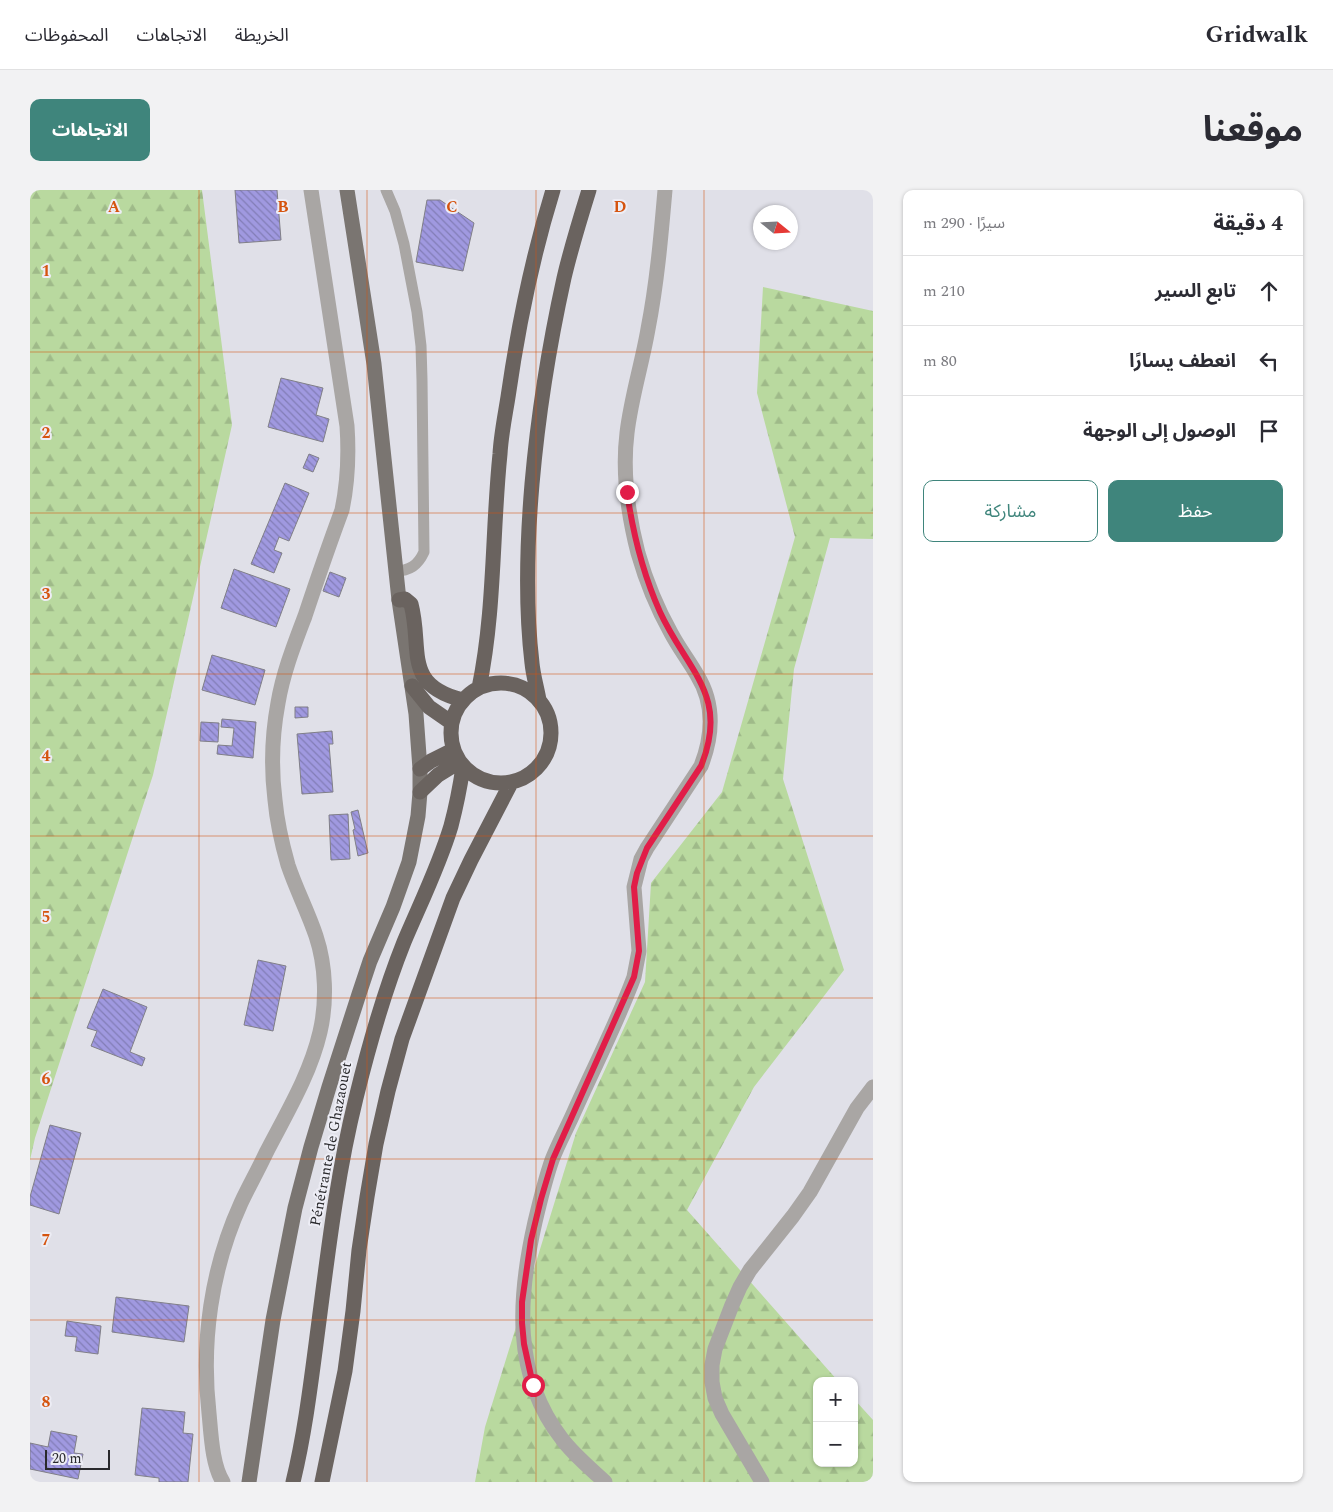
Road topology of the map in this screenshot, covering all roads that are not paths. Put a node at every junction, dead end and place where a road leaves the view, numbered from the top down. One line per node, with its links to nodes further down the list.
1 (311, 190): 19 (street)
2 (347, 190): 7 (main road)
3 (386, 190): 7 (lane)
4 (553, 190): 10 (highway)
5 (589, 190): 12 (highway)
6 (665, 190): 23 (street)
7 (395, 571): 8 (main road)
8 (399, 600): 9 (main road); 11 (highway)
9 (412, 686): 13 (highway); 15 (main road)
10 (479, 688): 11 (highway); 12 (highway)
11 (463, 700): 13 (highway)
12 (539, 700): 16 (highway)
13 (452, 723): 14 (highway)
14 (458, 760): 15 (highway); 16 (highway); 17 (highway); 21 (highway, Pénétrante de Ghazaouet)
15 (420, 769): 17 (main road)
16 (511, 783): 22 (highway)
17 (420, 792): 20 (main road)
18 (873, 1087): 24 (street)
19 (223, 1482)
20 (249, 1482)
21 (293, 1482)
22 (322, 1482)
23 (605, 1482)
24 (762, 1482)

